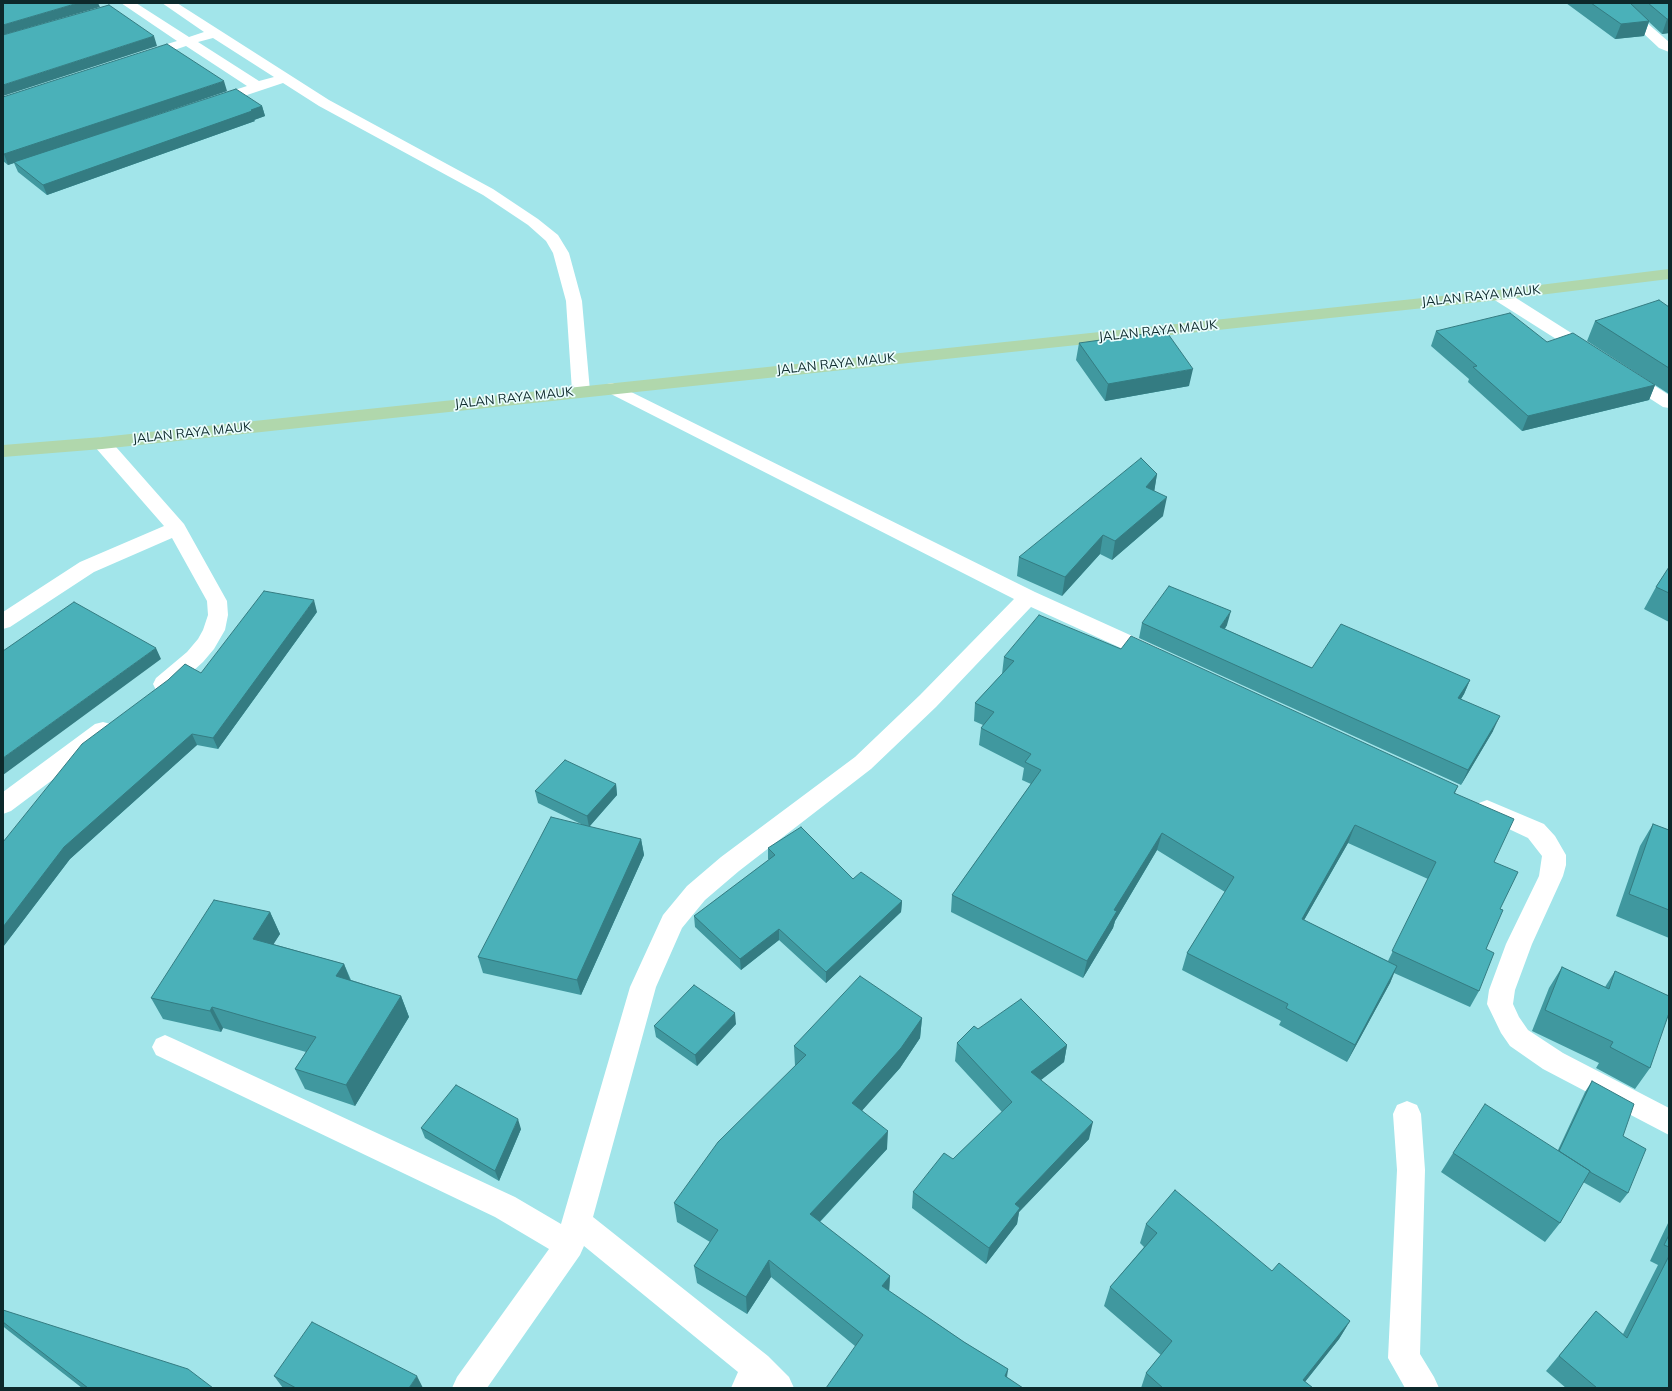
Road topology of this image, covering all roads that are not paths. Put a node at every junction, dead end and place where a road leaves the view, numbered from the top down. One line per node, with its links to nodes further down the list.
1 (128, 3): 4 (street); 6 (street)
2 (168, 3): 5 (street)
3 (1617, 3): 7 (street)
4 (114, 8)
5 (214, 33): 6 (street); 9 (street)
6 (189, 41): 8 (street); 10 (street)
7 (1669, 48)
8 (129, 61)
9 (283, 78): 10 (street); 15 (street)
10 (257, 86): 11 (street)
11 (196, 107)
12 (1669, 274): 13 (main road, JALAN RAYA MAUK)
13 (1499, 295): 14 (main road, JALAN RAYA MAUK); 16 (street)
14 (613, 388): 15 (main road, JALAN RAYA MAUK); 20 (street)
15 (581, 391): 17 (main road, JALAN RAYA MAUK)
16 (1669, 403)
17 (102, 442): 18 (main road, JALAN RAYA MAUK); 19 (street)
18 (3, 451)
19 (177, 528): 21 (street); 23 (street)
20 (1028, 597): 22 (street); 30 (street)
21 (3, 622)
22 (1172, 663)
23 (146, 698)
24 (121, 716): 26 (street)
25 (1468, 799): 29 (street)
26 (3, 805)
27 (165, 1047): 30 (street)
28 (1407, 1114): 33 (street)
29 (1669, 1122)
30 (574, 1234): 31 (street); 32 (street)
31 (761, 1381)
32 (468, 1388)
33 (1423, 1388)

